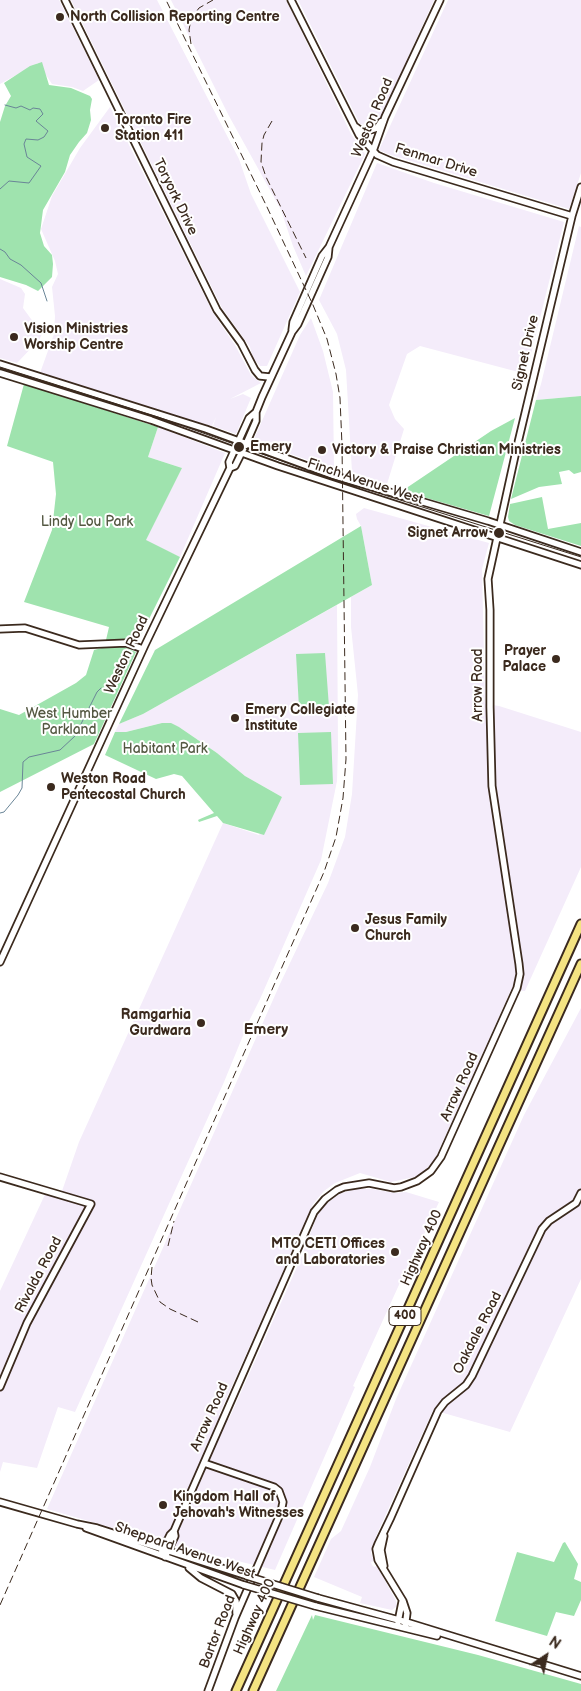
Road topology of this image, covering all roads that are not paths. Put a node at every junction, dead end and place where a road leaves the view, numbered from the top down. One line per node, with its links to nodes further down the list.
1 (65, 0): 11 (street, Toryork Drive)
2 (291, 0): 5 (street, Fenmar Drive)
3 (440, 0): 4 (street, Weston Road)
4 (386, 117): 5 (street); 6 (street, Weston Road)
5 (353, 123): 6 (street, Fenmar Drive)
6 (373, 151): 8 (street, Fenmar Drive); 11 (street, Weston Road)
7 (581, 187): 8 (street, Signet Drive)
8 (572, 216): 18 (street, Signet Drive)
9 (0, 364): 13 (street, Finch Avenue West)
10 (0, 373): 15 (street, Finch Avenue West)
11 (269, 376): 12 (street, Weston Road)
12 (256, 412): 13 (street, Weston Road); 14 (street, Weston Road)
13 (239, 441): 14 (street, Finch Avenue West); 15 (street, Weston Road)
14 (246, 444): 16 (street, Weston Road); 18 (street, Finch Avenue West)
15 (235, 450): 16 (street, Finch Avenue West); 17 (street, Weston Road)
16 (241, 453): 17 (street, Weston Road); 19 (street, Finch Avenue West)
17 (230, 468): 23 (street, Weston Road)
18 (499, 525): 19 (street, Signet Drive); 20 (street, Finch Avenue West)
19 (497, 537): 21 (street, Finch Avenue West); 30 (street, Arrow Road)
20 (581, 552)
21 (581, 565)
22 (0, 629): 23 (street)
23 (143, 649): 25 (street, Weston Road)
24 (581, 924): 40 (highway, Highway 400 / 400)
25 (0, 962)
26 (581, 964): 41 (highway, Highway 400 / 400)
27 (0, 1177): 29 (street, Rivalda Road)
28 (581, 1193): 37 (street, Oakdale Road)
29 (0, 1387)
30 (204, 1463): 33 (street, Arrow Road); 36 (street, Bartor Road)
31 (0, 1502): 32 (street, Sheppard Avenue West)
32 (77, 1524): 33 (street, Sheppard Avenue West); 34 (street, Sheppard Avenue West)
33 (166, 1549): 34 (street, Arrow Road); 37 (street, Sheppard Avenue West, bridge)
34 (163, 1556): 35 (street, Sheppard Avenue West)
35 (185, 1565): 36 (street); 37 (street, Sheppard Avenue West, bridge)
36 (236, 1618): 39 (street, Bartor Road)
37 (402, 1624): 38 (street, Sheppard Avenue West)
38 (581, 1676)
39 (208, 1691)
40 (236, 1691)
41 (253, 1691)

